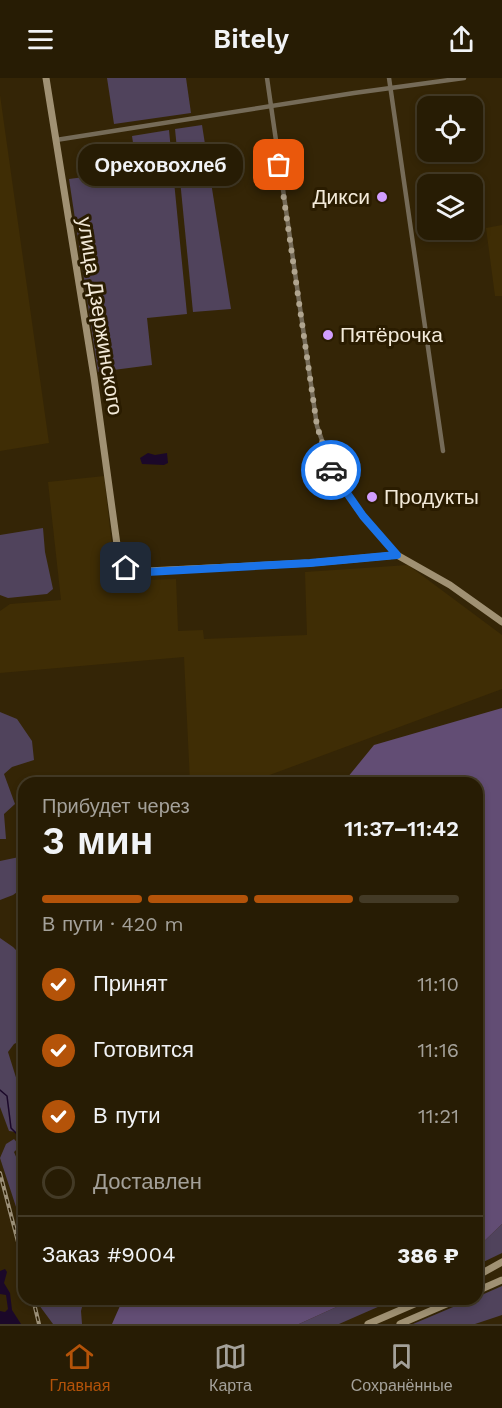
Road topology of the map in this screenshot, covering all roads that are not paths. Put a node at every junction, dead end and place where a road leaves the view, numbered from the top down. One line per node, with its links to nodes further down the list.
1 (46, 78): 7 (main road, улица Дзержинского)
2 (267, 78): 6 (street)
3 (389, 78): 5 (street)
4 (464, 78): 5 (street)
5 (391, 88): 6 (street); 8 (street)
6 (271, 107): 7 (street); 9 (street)
7 (56, 140): 9 (main road, улица Дзержинского)
8 (443, 450)
9 (397, 555): 10 (main road)
10 (502, 622)
11 (502, 1262): 12 (main road)
12 (483, 1273)
13 (502, 1280): 14 (main road)
14 (483, 1288)
15 (412, 1305): 17 (main road)
16 (444, 1305): 18 (main road)
17 (368, 1324)
18 (400, 1324)

